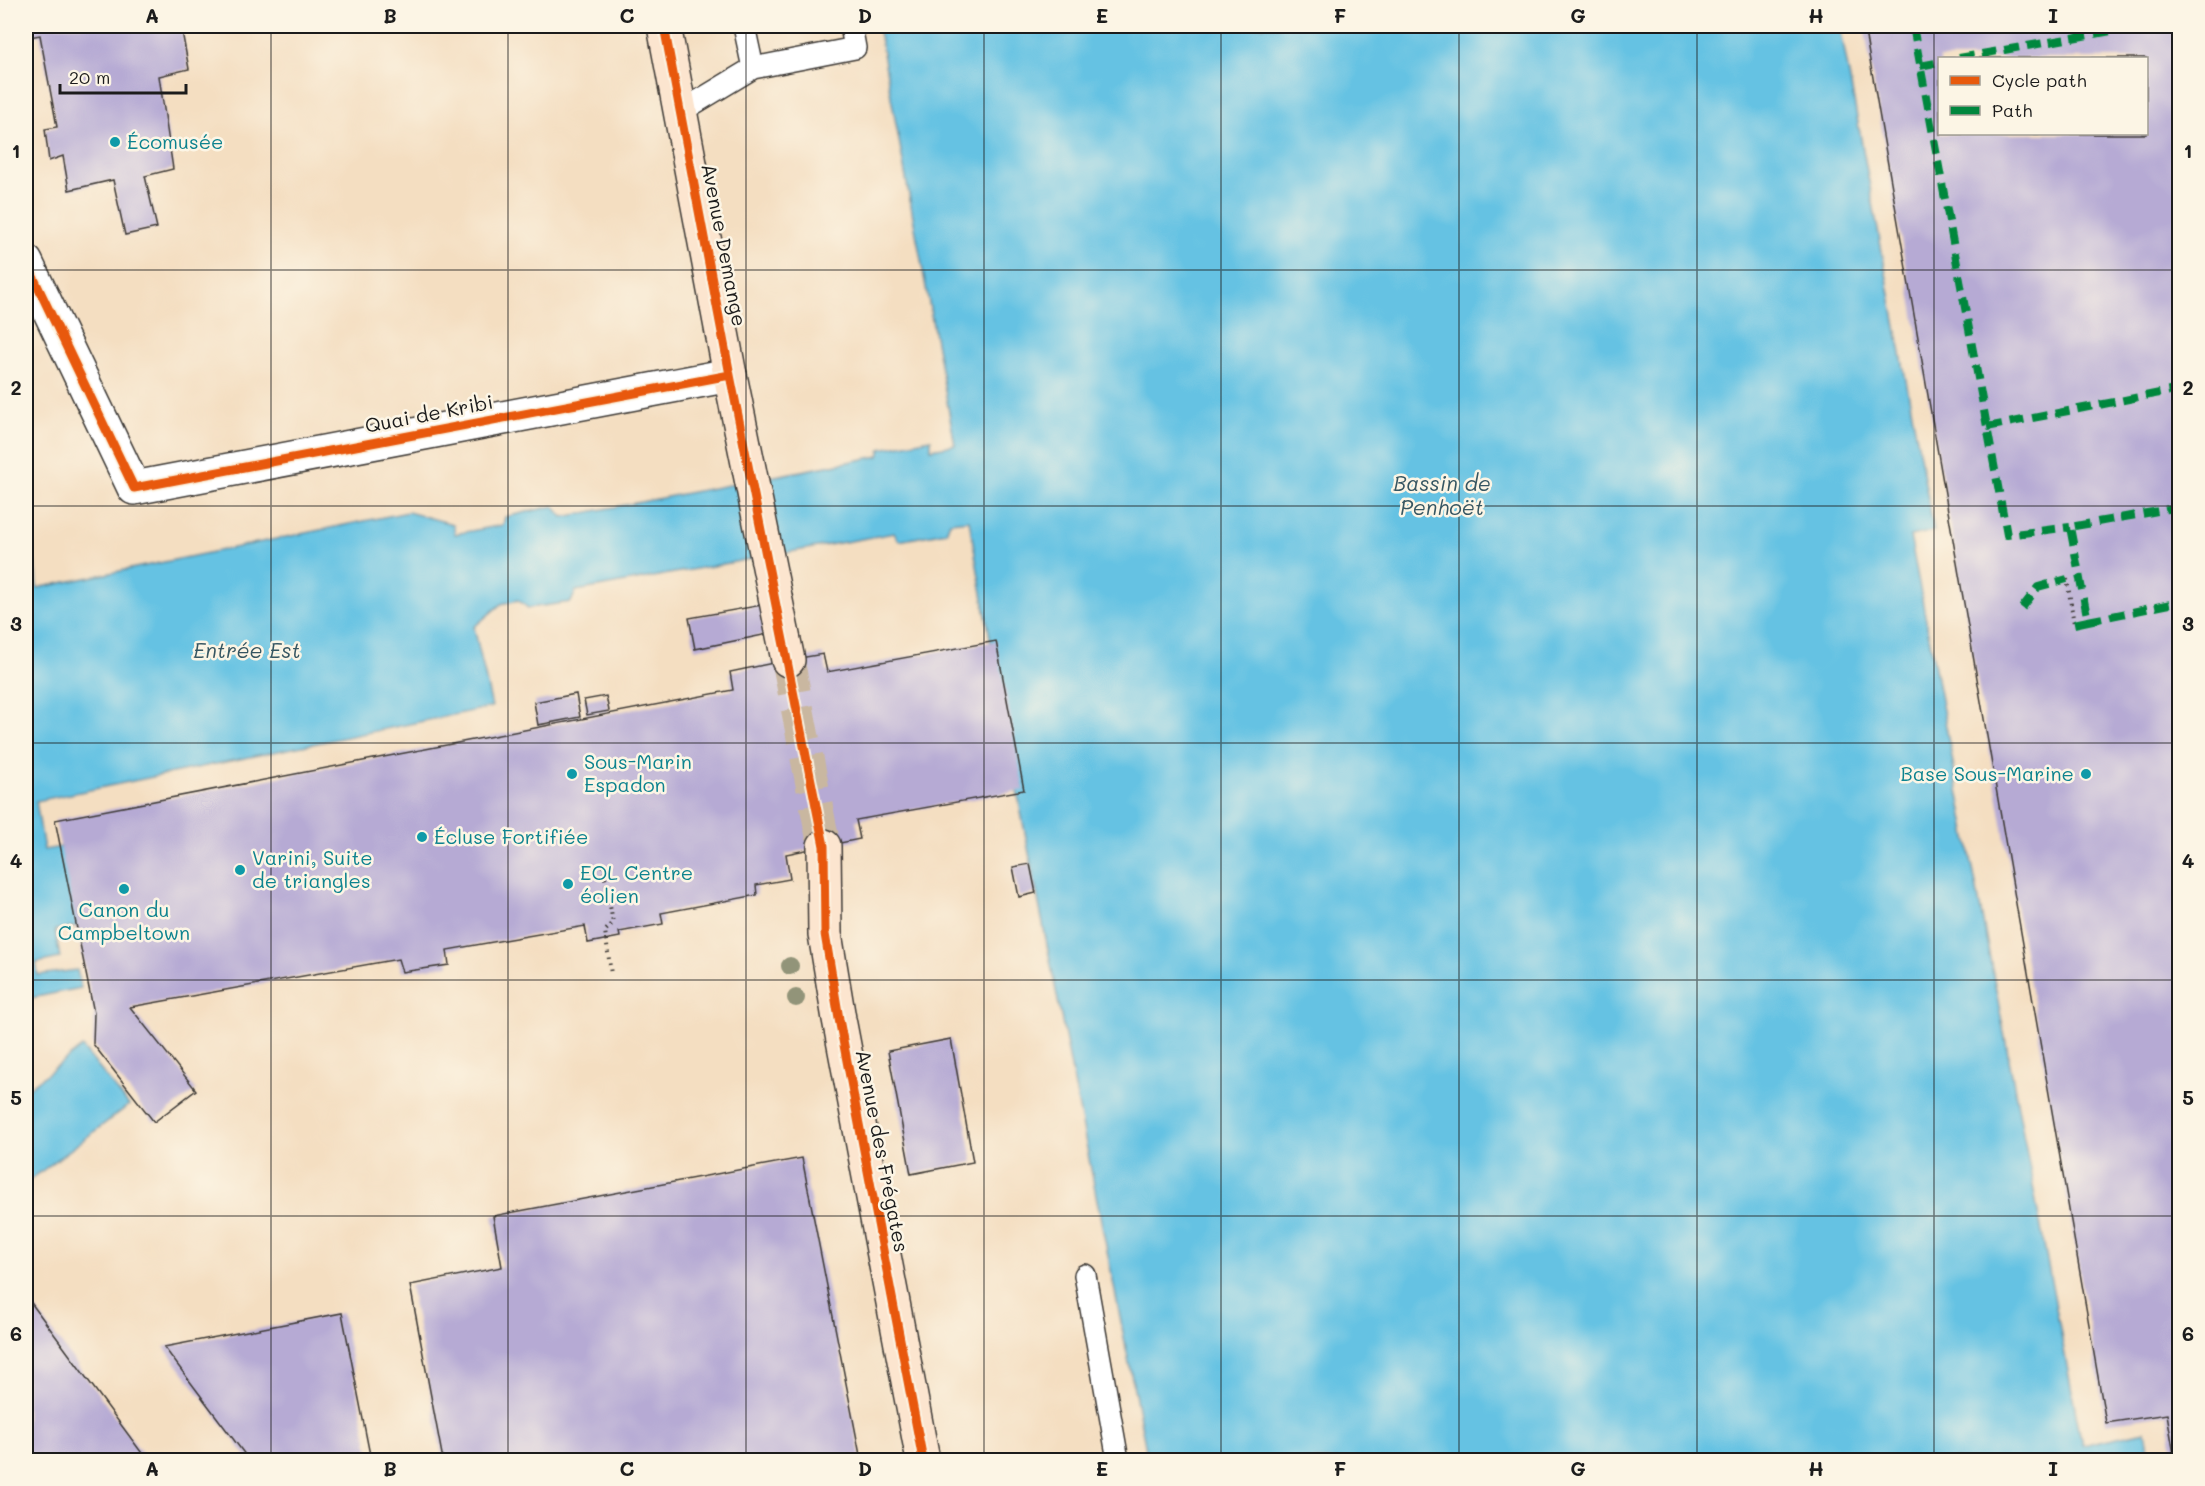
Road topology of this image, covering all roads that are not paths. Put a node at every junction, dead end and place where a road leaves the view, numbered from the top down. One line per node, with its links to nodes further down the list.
1 (664, 26): 5 (street, Avenue Demange)
2 (744, 26): 4 (lane)
3 (851, 26): 4 (lane)
4 (753, 68): 5 (lane)
5 (680, 112): 7 (street, Avenue Demange)
6 (26, 262): 7 (street, Quai de Kribi)
7 (730, 375): 8 (street, Avenue Demange)
8 (788, 660)
9 (824, 846): 11 (street, Avenue des Frégates)
10 (1085, 1275): 12 (lane)
11 (923, 1461)
12 (1118, 1461)

